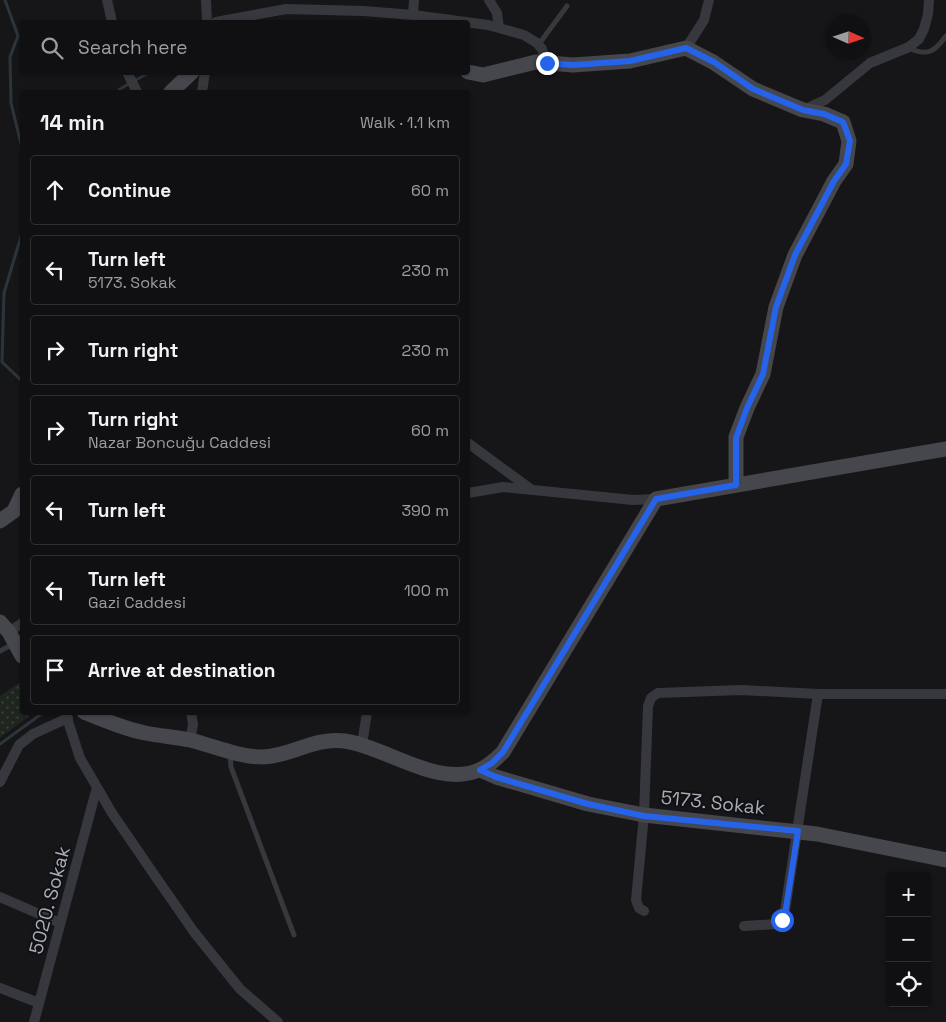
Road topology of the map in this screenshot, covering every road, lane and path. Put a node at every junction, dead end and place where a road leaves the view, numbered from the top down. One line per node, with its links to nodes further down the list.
1 (108, 0): 9 (street)
2 (206, 0): 10 (street)
3 (414, 0): 8 (street)
4 (489, 0): 14 (street)
5 (709, 0): 17 (street)
6 (929, 0): 18 (street)
7 (568, 6): 16 (lane)
8 (413, 15): 11 (street); 12 (street)
9 (112, 20)
10 (207, 20)
11 (226, 20)
12 (450, 20)
13 (470, 23): 14 (street)
14 (499, 28): 16 (street)
15 (946, 36): 18 (lane)
16 (538, 45): 19 (street)
17 (686, 48): 19 (street); 27 (street)
18 (909, 48): 27 (street)
19 (547, 63): 20 (street)
20 (470, 72)
21 (129, 75): 24 (street)
22 (189, 75): 25 (street)
23 (205, 75): 26 (street)
24 (136, 90)
25 (173, 90)
26 (202, 90)
27 (803, 110): 30 (street)
28 (470, 444): 31 (street)
29 (946, 449): 30 (street)
30 (736, 485): 33 (street)
31 (532, 490): 32 (street); 33 (street)
32 (470, 493)
33 (656, 499): 49 (street)
34 (18, 513): 35 (street)
35 (0, 521)
36 (20, 624): 37 (street)
37 (8, 632): 38 (lane); 39 (street)
38 (0, 651)
39 (20, 653)
40 (818, 694): 41 (street); 52 (street); 53 (street)
41 (946, 694)
42 (66, 715): 50 (street); 51 (street)
43 (92, 715): 46 (street)
44 (191, 715): 46 (street)
45 (367, 715): 47 (street)
46 (190, 740): 48 (street)
47 (362, 745): 48 (street); 49 (street)
48 (230, 752): 59 (lane)
49 (480, 770): 52 (street, 5173. Sokak)
50 (0, 782)
51 (97, 788): 57 (street, 5020. Sokak); 63 (street)
52 (644, 816): 53 (street, 5173. Sokak); 56 (street)
53 (798, 831): 54 (street, 5173. Sokak); 58 (street)
54 (946, 860)
55 (0, 897): 57 (street)
56 (644, 911)
57 (60, 923): 61 (street, 5020. Sokak)
58 (744, 926)
59 (294, 934)
60 (0, 988): 61 (street)
61 (39, 1003): 62 (street, 5020. Sokak)
62 (34, 1022)
63 (278, 1022)

